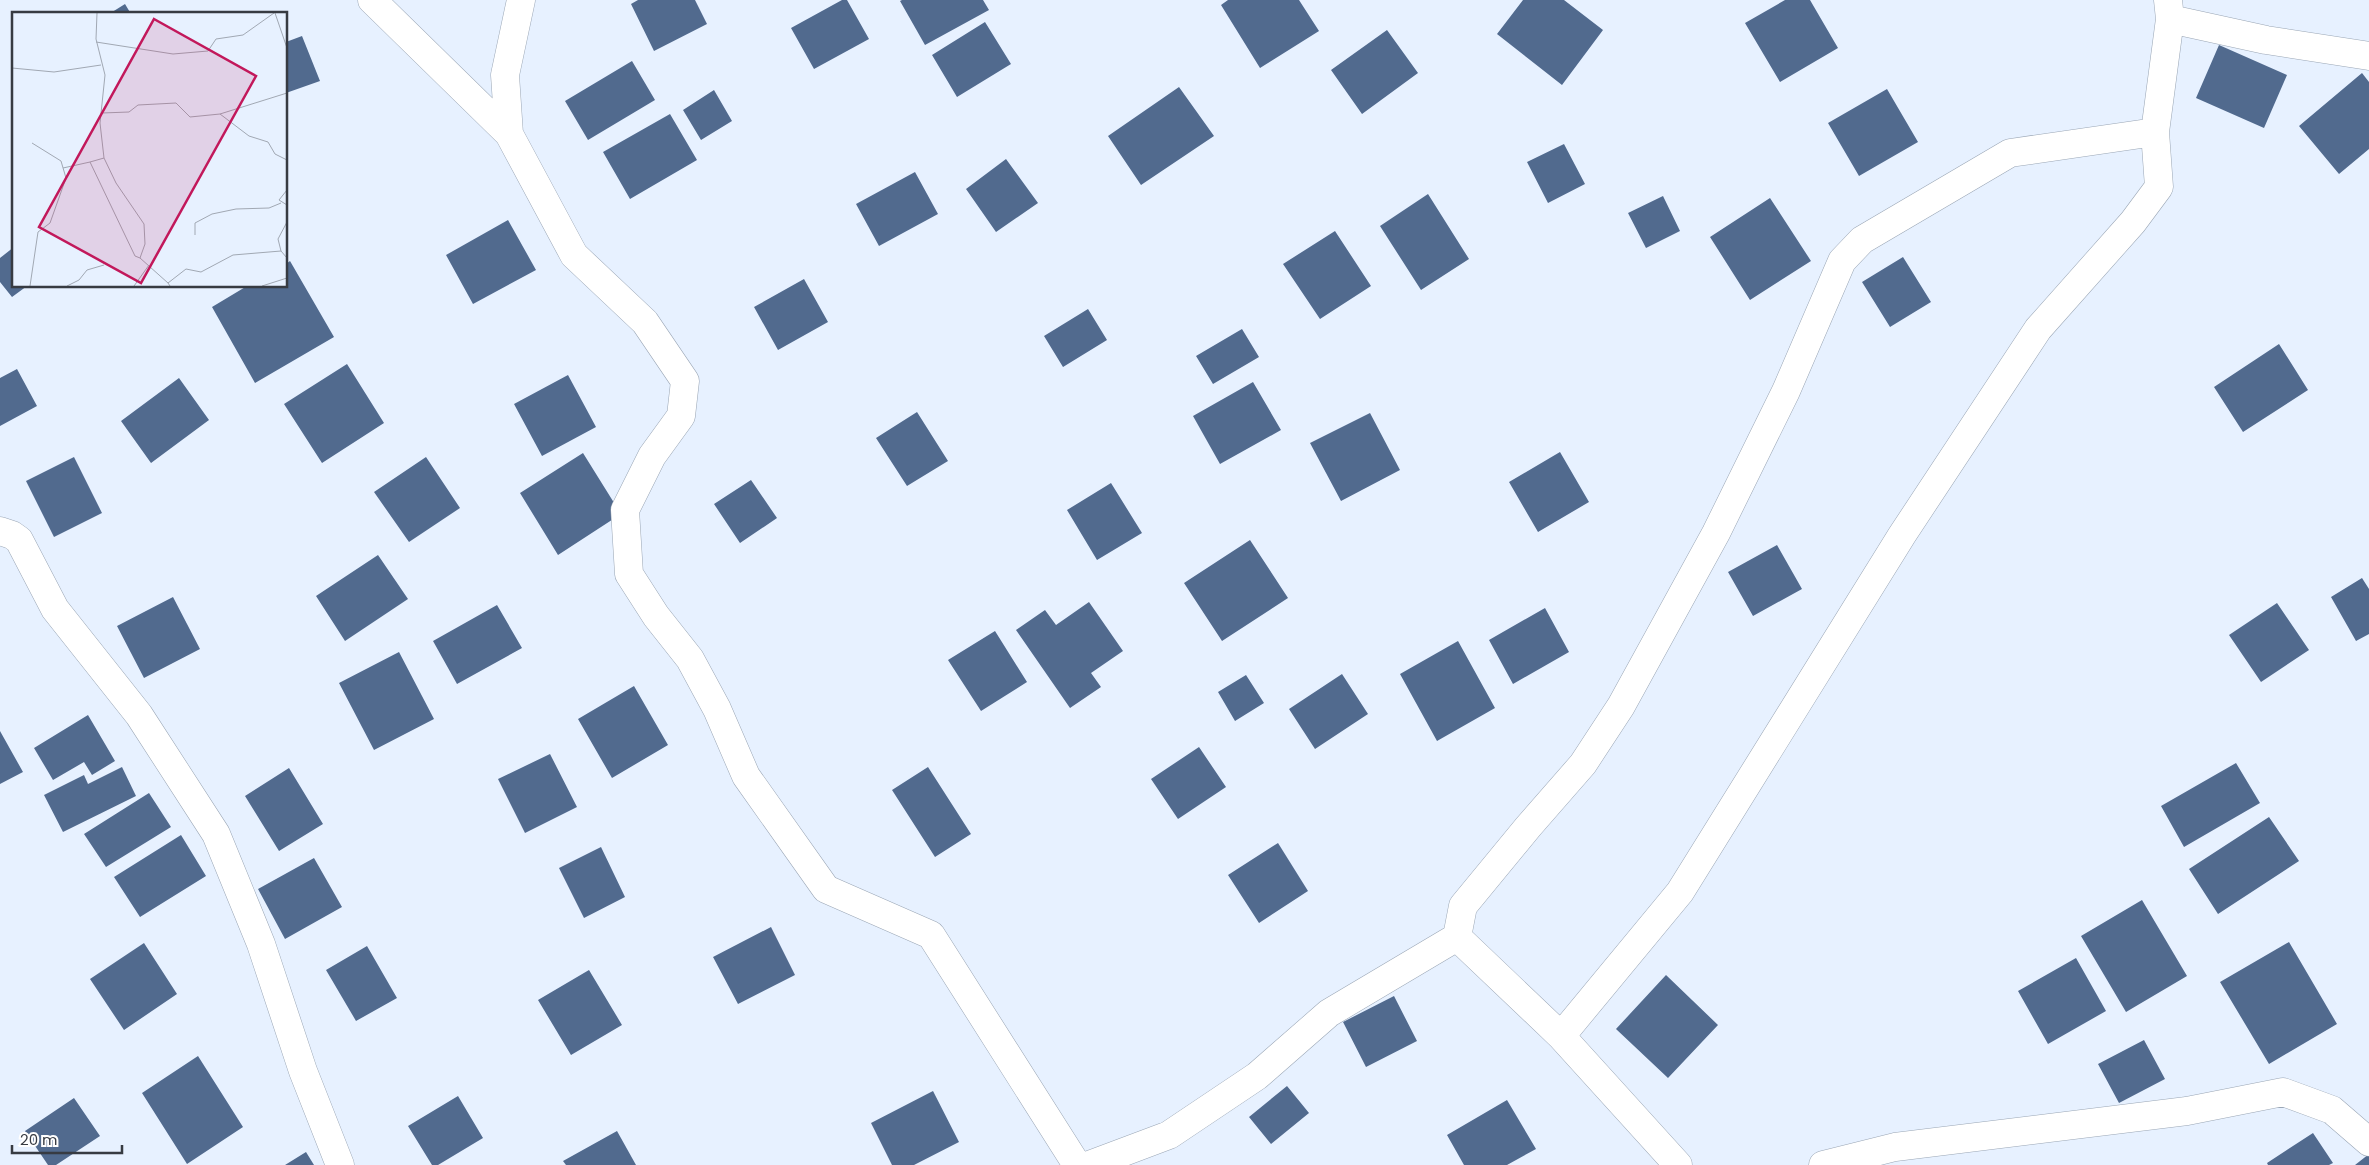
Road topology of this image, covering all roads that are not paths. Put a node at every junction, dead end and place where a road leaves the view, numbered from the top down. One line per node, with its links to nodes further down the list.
1 (372, 0): 6 (street)
2 (521, 0): 6 (street)
3 (2169, 10): 4 (street); 5 (street)
4 (2369, 56)
5 (2155, 132): 8 (street); 9 (street)
6 (510, 134): 12 (street)
7 (0, 531): 11 (street)
8 (1458, 937): 9 (street); 13 (street)
9 (1561, 1036): 14 (street)
10 (2369, 1142): 15 (street)
11 (340, 1165)
12 (1077, 1165)
13 (1090, 1165)
14 (1678, 1165)
15 (1823, 1165)

